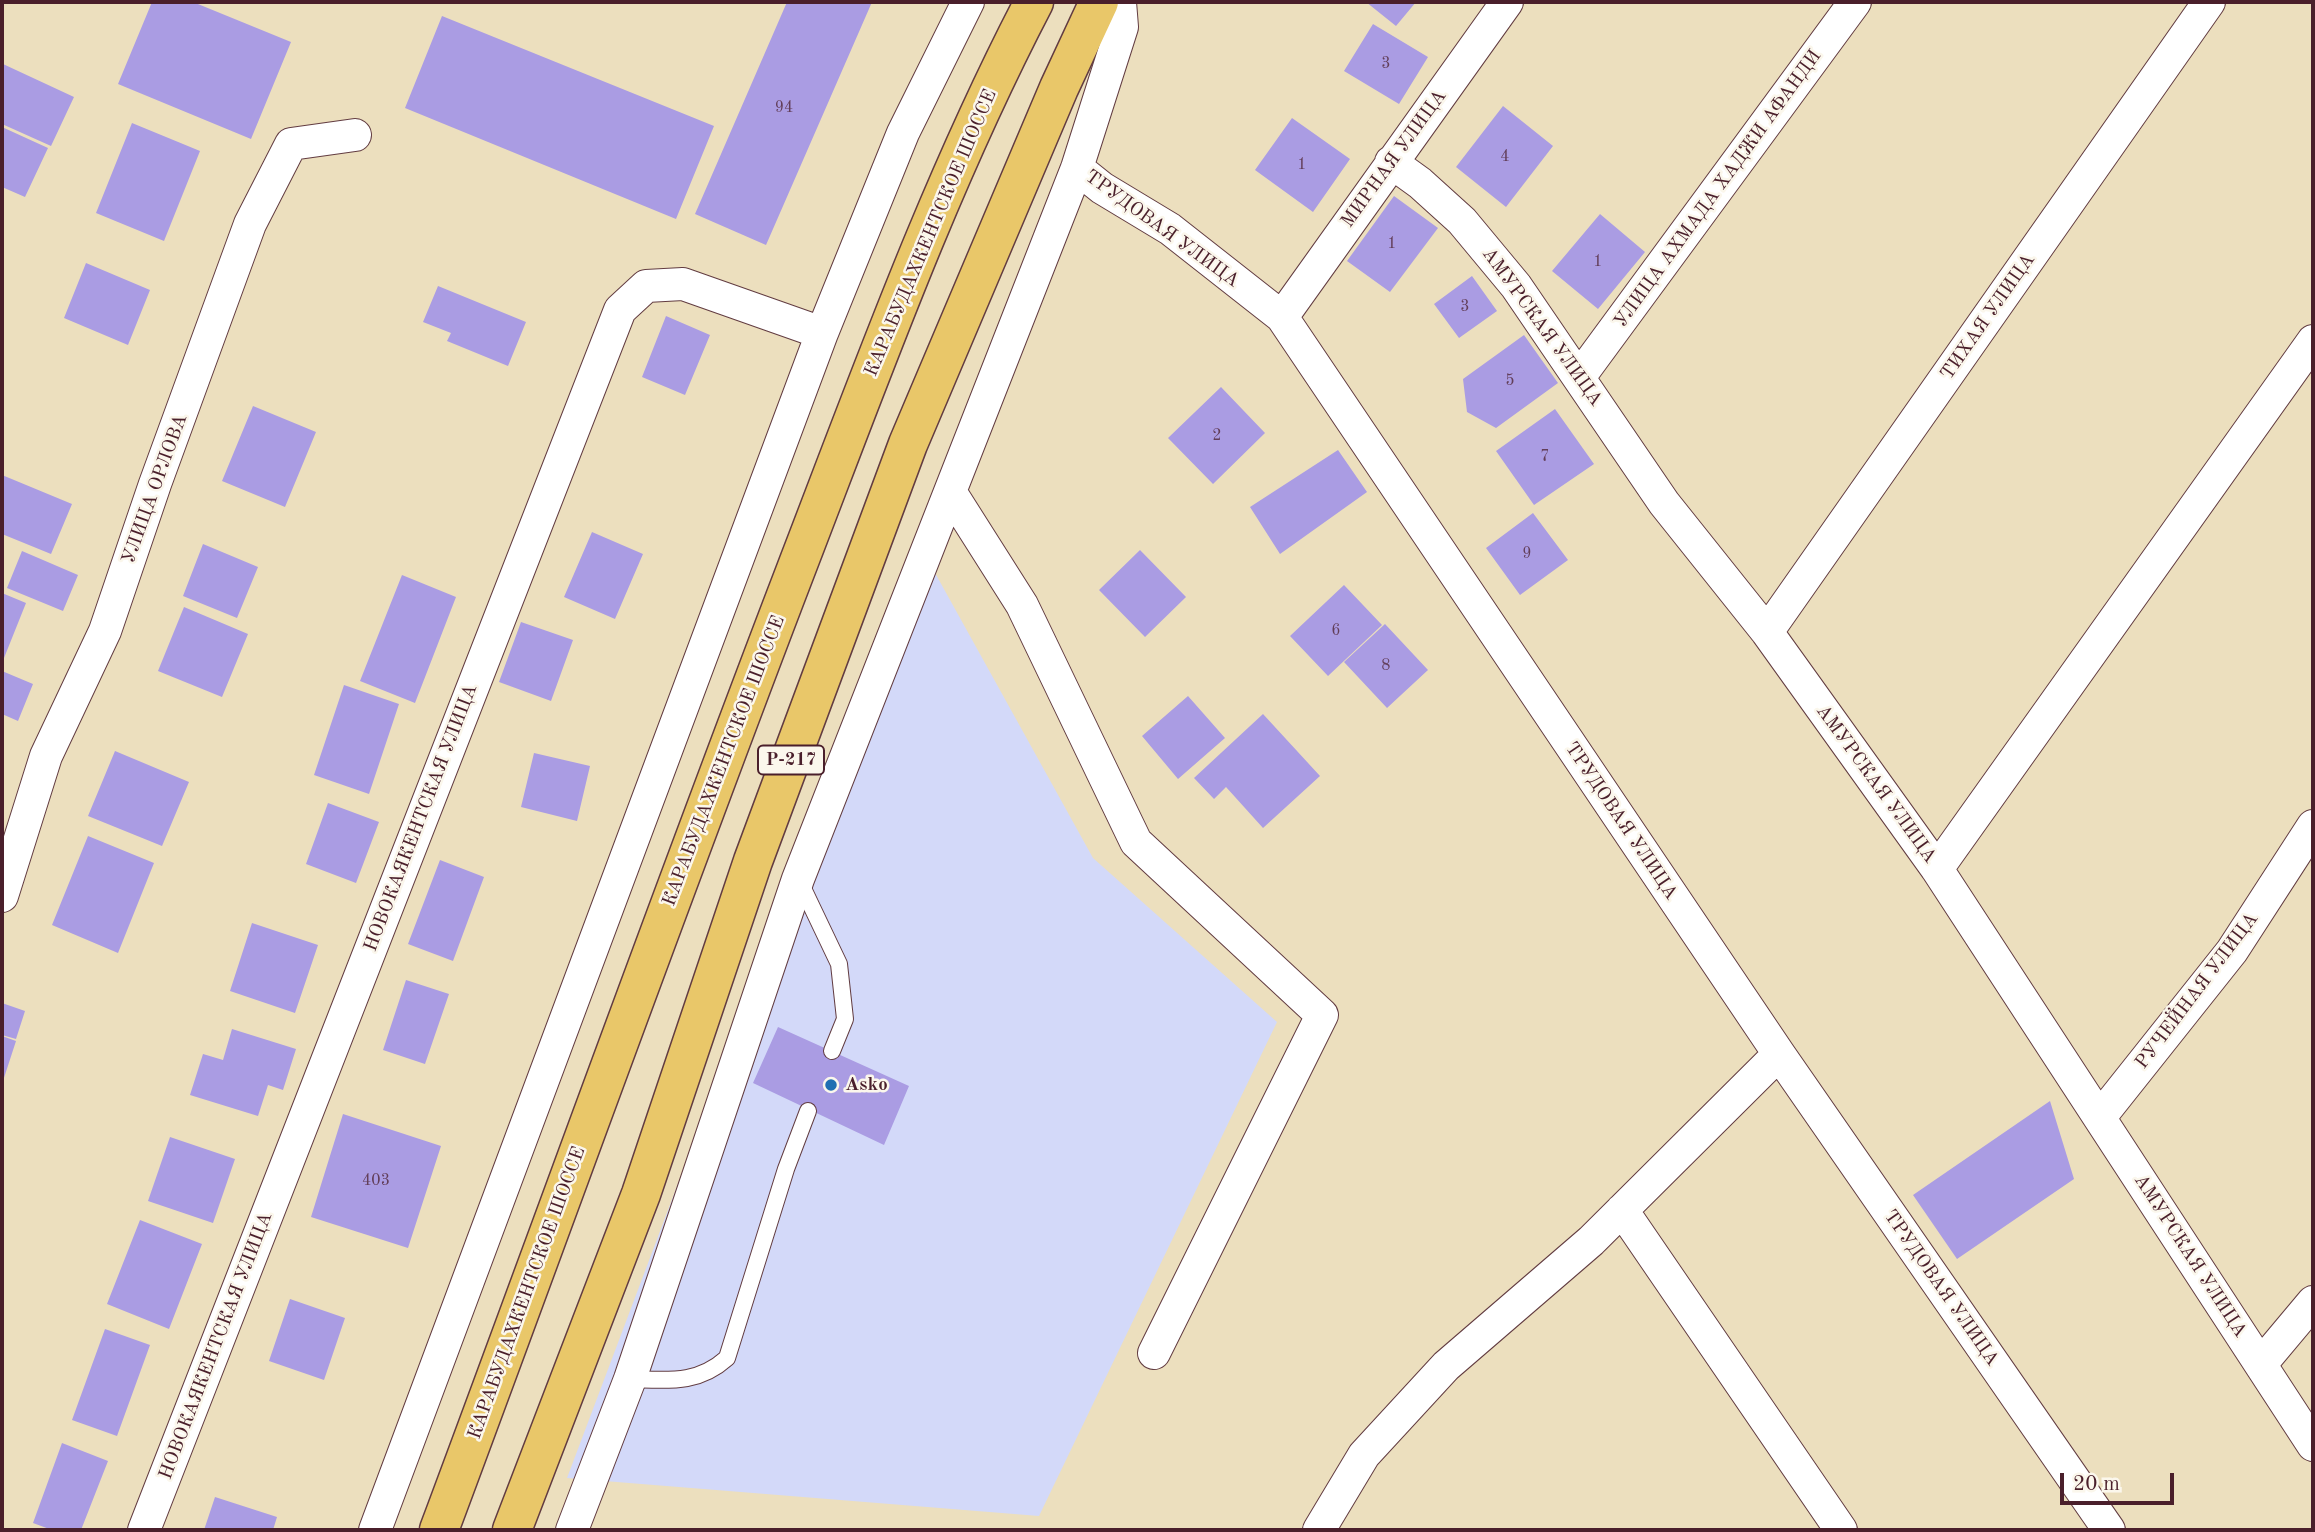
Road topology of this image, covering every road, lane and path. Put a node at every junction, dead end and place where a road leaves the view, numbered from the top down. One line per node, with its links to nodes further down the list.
1 (968, 2): 12 (street)
2 (1034, 2): 33 (highway, КАРАБУДАХКЕНТСКОЕ ШОССЕ)
3 (1099, 2): 34 (highway, Р-217)
4 (1121, 2): 10 (street)
5 (1507, 2): 9 (street, МИРНАЯ УЛИЦА)
6 (1855, 2): 14 (street, УЛИЦА АХМАДА ХАДЖИ АФАНДИ)
7 (2209, 2): 16 (street, ТИХАЯ УЛИЦА)
8 (355, 135): 20 (street, УЛИЦА ОРЛОВА)
9 (1391, 162): 11 (street, МИРНАЯ УЛИЦА); 14 (street, АМУРСКАЯ УЛИЦА)
10 (1077, 168): 11 (street, ТРУДОВАЯ УЛИЦА); 15 (street)
11 (1282, 317): 22 (street, ТРУДОВАЯ УЛИЦА)
12 (822, 333): 31 (street, НОВОКАЯКЕНТСКАЯ УЛИЦА); 32 (street)
13 (2313, 341): 18 (street)
14 (1580, 376): 16 (street, АМУРСКАЯ УЛИЦА)
15 (951, 493): 19 (street); 27 (street)
16 (1767, 632): 18 (street, АМУРСКАЯ УЛИЦА)
17 (2313, 826): 24 (street, РУЧЕЙНАЯ УЛИЦА)
18 (1937, 869): 24 (street, АМУРСКАЯ УЛИЦА)
19 (798, 880): 21 (lane); 29 (street)
20 (2, 896)
21 (832, 1051)
22 (1779, 1054): 25 (street); 38 (street, ТРУДОВАЯ УЛИЦА)
23 (808, 1111): 29 (lane)
24 (2100, 1117): 28 (street, АМУРСКАЯ УЛИЦА)
25 (1622, 1210): 36 (street); 37 (street)
26 (2313, 1302): 28 (street)
27 (1154, 1353)
28 (2261, 1364): 30 (street, АМУРСКАЯ УЛИЦА)
29 (630, 1379): 35 (street)
30 (2313, 1445)
31 (144, 1530)
32 (375, 1530)
33 (439, 1530)
34 (512, 1530)
35 (572, 1530)
36 (1319, 1530)
37 (1841, 1530)
38 (2109, 1530)

